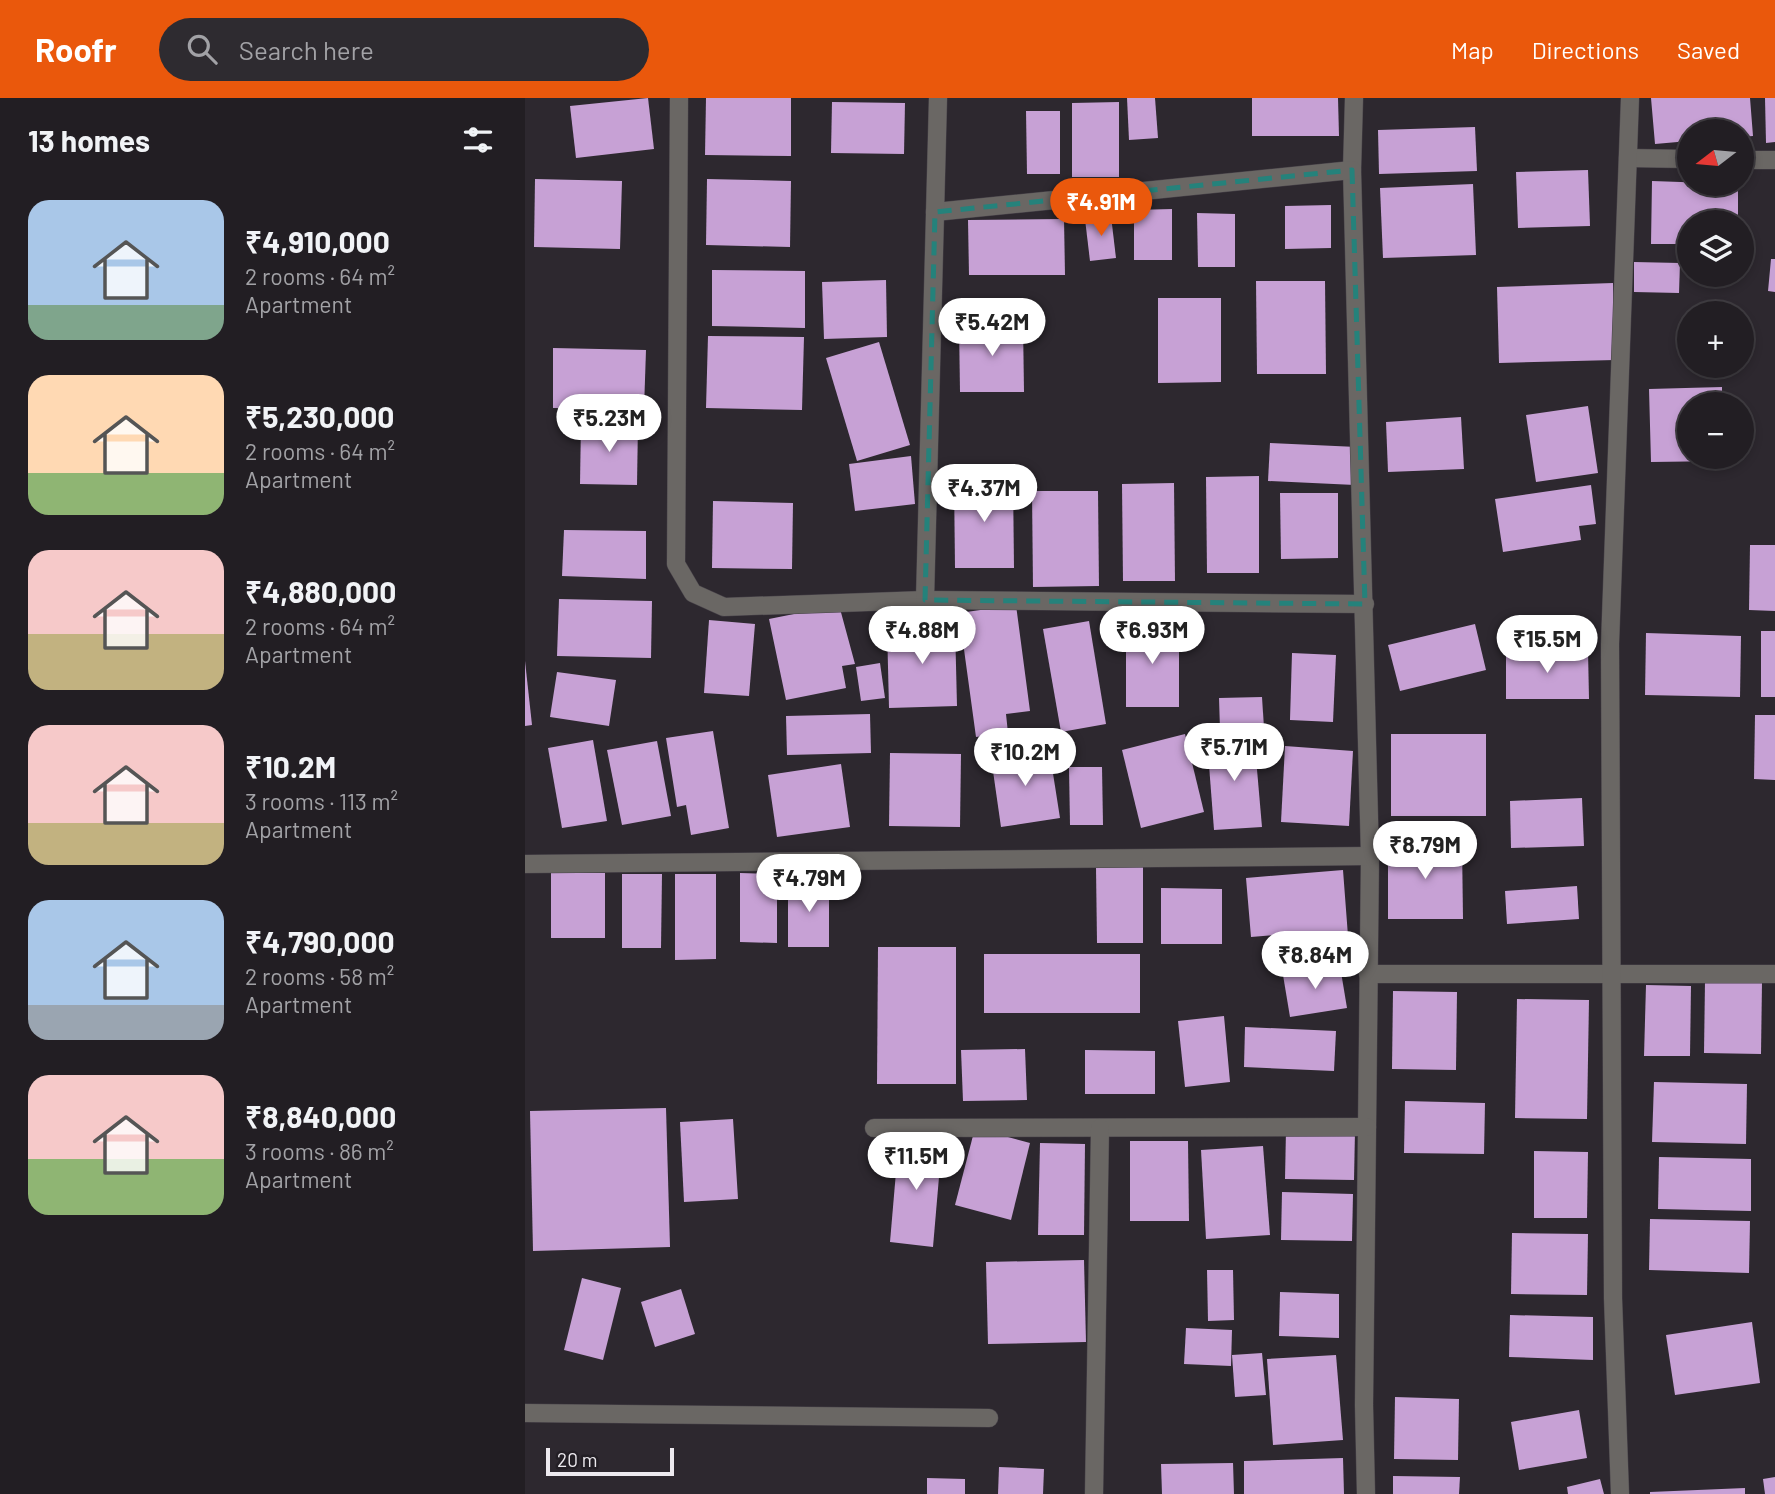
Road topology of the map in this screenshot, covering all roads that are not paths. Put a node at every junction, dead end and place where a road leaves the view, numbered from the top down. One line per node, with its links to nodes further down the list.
1 (679, 98): 11 (street)
2 (938, 98): 10 (street)
3 (1354, 98): 9 (street)
4 (1630, 98): 5 (street)
5 (1628, 158): 6 (street); 16 (street)
6 (1677, 159)
7 (1754, 160): 8 (street)
8 (1775, 160)
9 (1352, 170): 10 (street); 12 (street)
10 (935, 212): 11 (street)
11 (925, 600): 12 (street)
12 (1365, 604): 13 (street)
13 (1370, 856): 14 (street); 15 (street)
14 (525, 864)
15 (1369, 974): 16 (street); 18 (street)
16 (1611, 974): 17 (street); 25 (street)
17 (1775, 974)
18 (1367, 1127): 20 (street); 24 (street)
19 (874, 1128): 20 (street)
20 (1100, 1128): 23 (street)
21 (525, 1413): 22 (street)
22 (989, 1418)
23 (1094, 1494)
24 (1366, 1494)
25 (1620, 1494)

